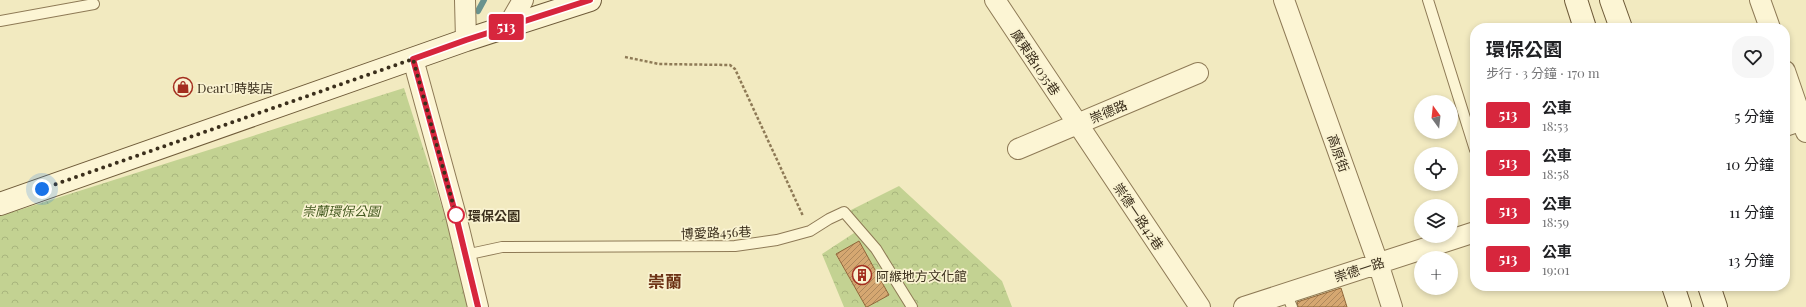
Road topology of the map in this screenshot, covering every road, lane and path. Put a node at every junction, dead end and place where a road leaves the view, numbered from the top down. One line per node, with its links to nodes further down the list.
1 (465, 0): 16 (street)
2 (523, 0): 15 (street)
3 (590, 0): 15 (street)
4 (995, 0): 21 (street, 廣東路1035巷)
5 (1284, 0): 29 (street, 高原街)
6 (1428, 0): 23 (lane)
7 (1576, 0): 12 (street)
8 (1611, 0): 13 (street)
9 (1760, 0): 14 (street)
10 (94, 4): 11 (lane)
11 (0, 21)
12 (1583, 23)
13 (1619, 23)
14 (1768, 23)
15 (508, 26): 16 (street)
16 (466, 40): 18 (street)
17 (625, 57): 26 (path)
18 (413, 59): 25 (street); 28 (street)
19 (1198, 73): 21 (street, 崇德路)
20 (1790, 89): 22 (street)
21 (1078, 124): 24 (street, 崇德路); 35 (street, 崇德一路42巷)
22 (1800, 124)
23 (1470, 134)
24 (1018, 149)
25 (0, 204)
26 (810, 231): 28 (lane, 博愛路456巷); 34 (lane, 博愛路456巷)
27 (1470, 234): 29 (street, 崇德一路)
28 (465, 255): 33 (street)
29 (1378, 263): 32 (street, 崇德一路); 37 (street, 高原街)
30 (1675, 291): 38 (street)
31 (1711, 291): 39 (street)
32 (1289, 300): 36 (street, 崇德一路)
33 (478, 307)
34 (912, 307)
35 (1200, 307)
36 (1244, 307)
37 (1392, 307)
38 (1680, 307)
39 (1716, 307)

